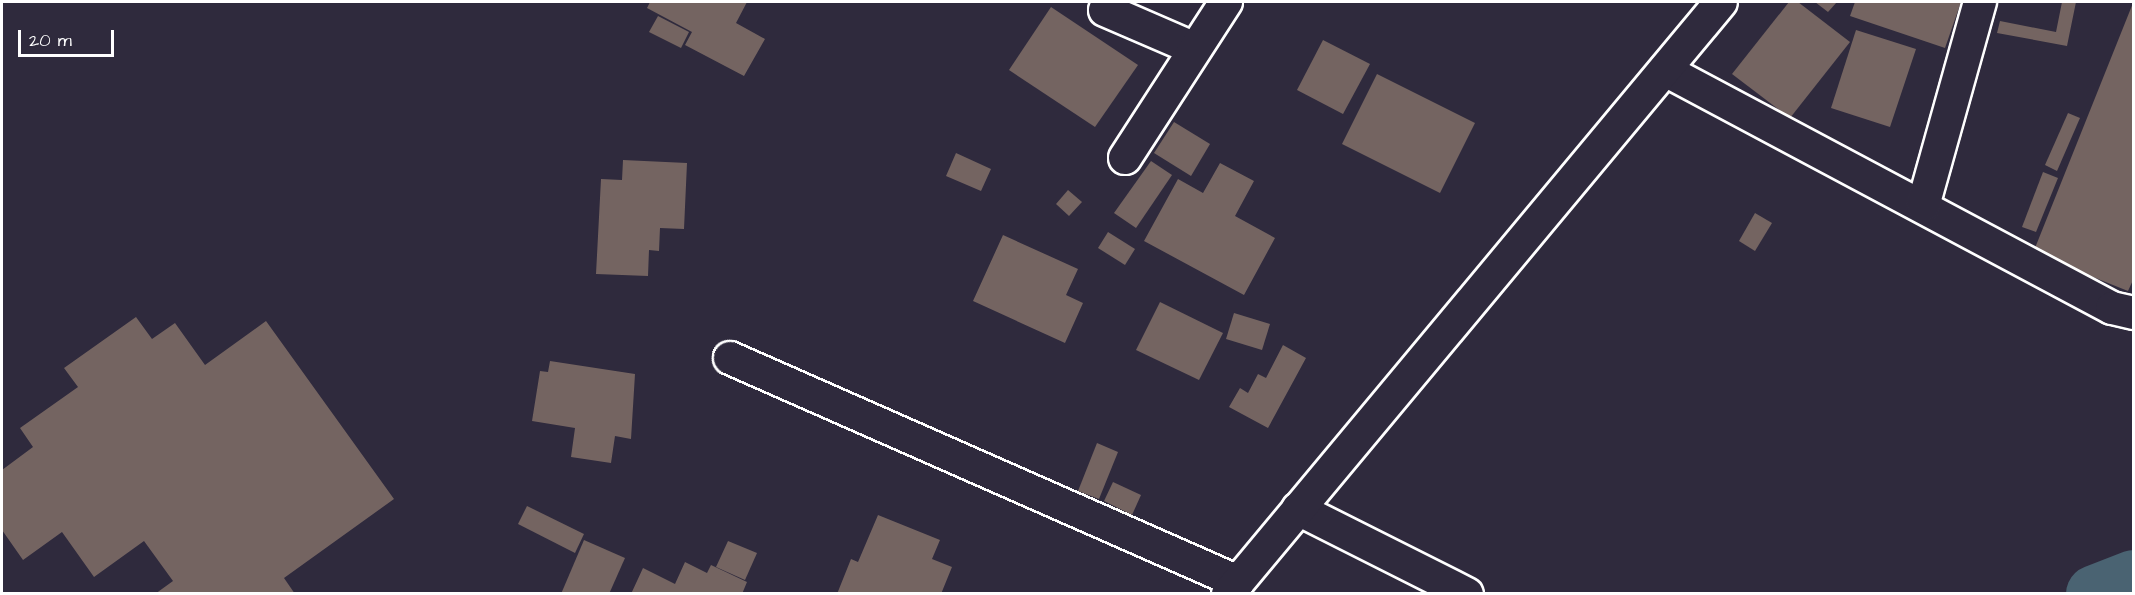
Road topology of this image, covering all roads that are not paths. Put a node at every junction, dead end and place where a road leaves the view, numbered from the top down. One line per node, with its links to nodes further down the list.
1 (1226, 2): 5 (street)
2 (1721, 2): 6 (street)
3 (1980, 2): 8 (street)
4 (1105, 10): 5 (street)
5 (1195, 49): 7 (street)
6 (1665, 70): 8 (street); 11 (street)
7 (1125, 158)
8 (1923, 206): 9 (street)
9 (2133, 313)
10 (730, 358): 12 (street)
11 (1298, 509): 12 (street); 13 (street)
12 (1233, 588)
13 (1467, 594)

